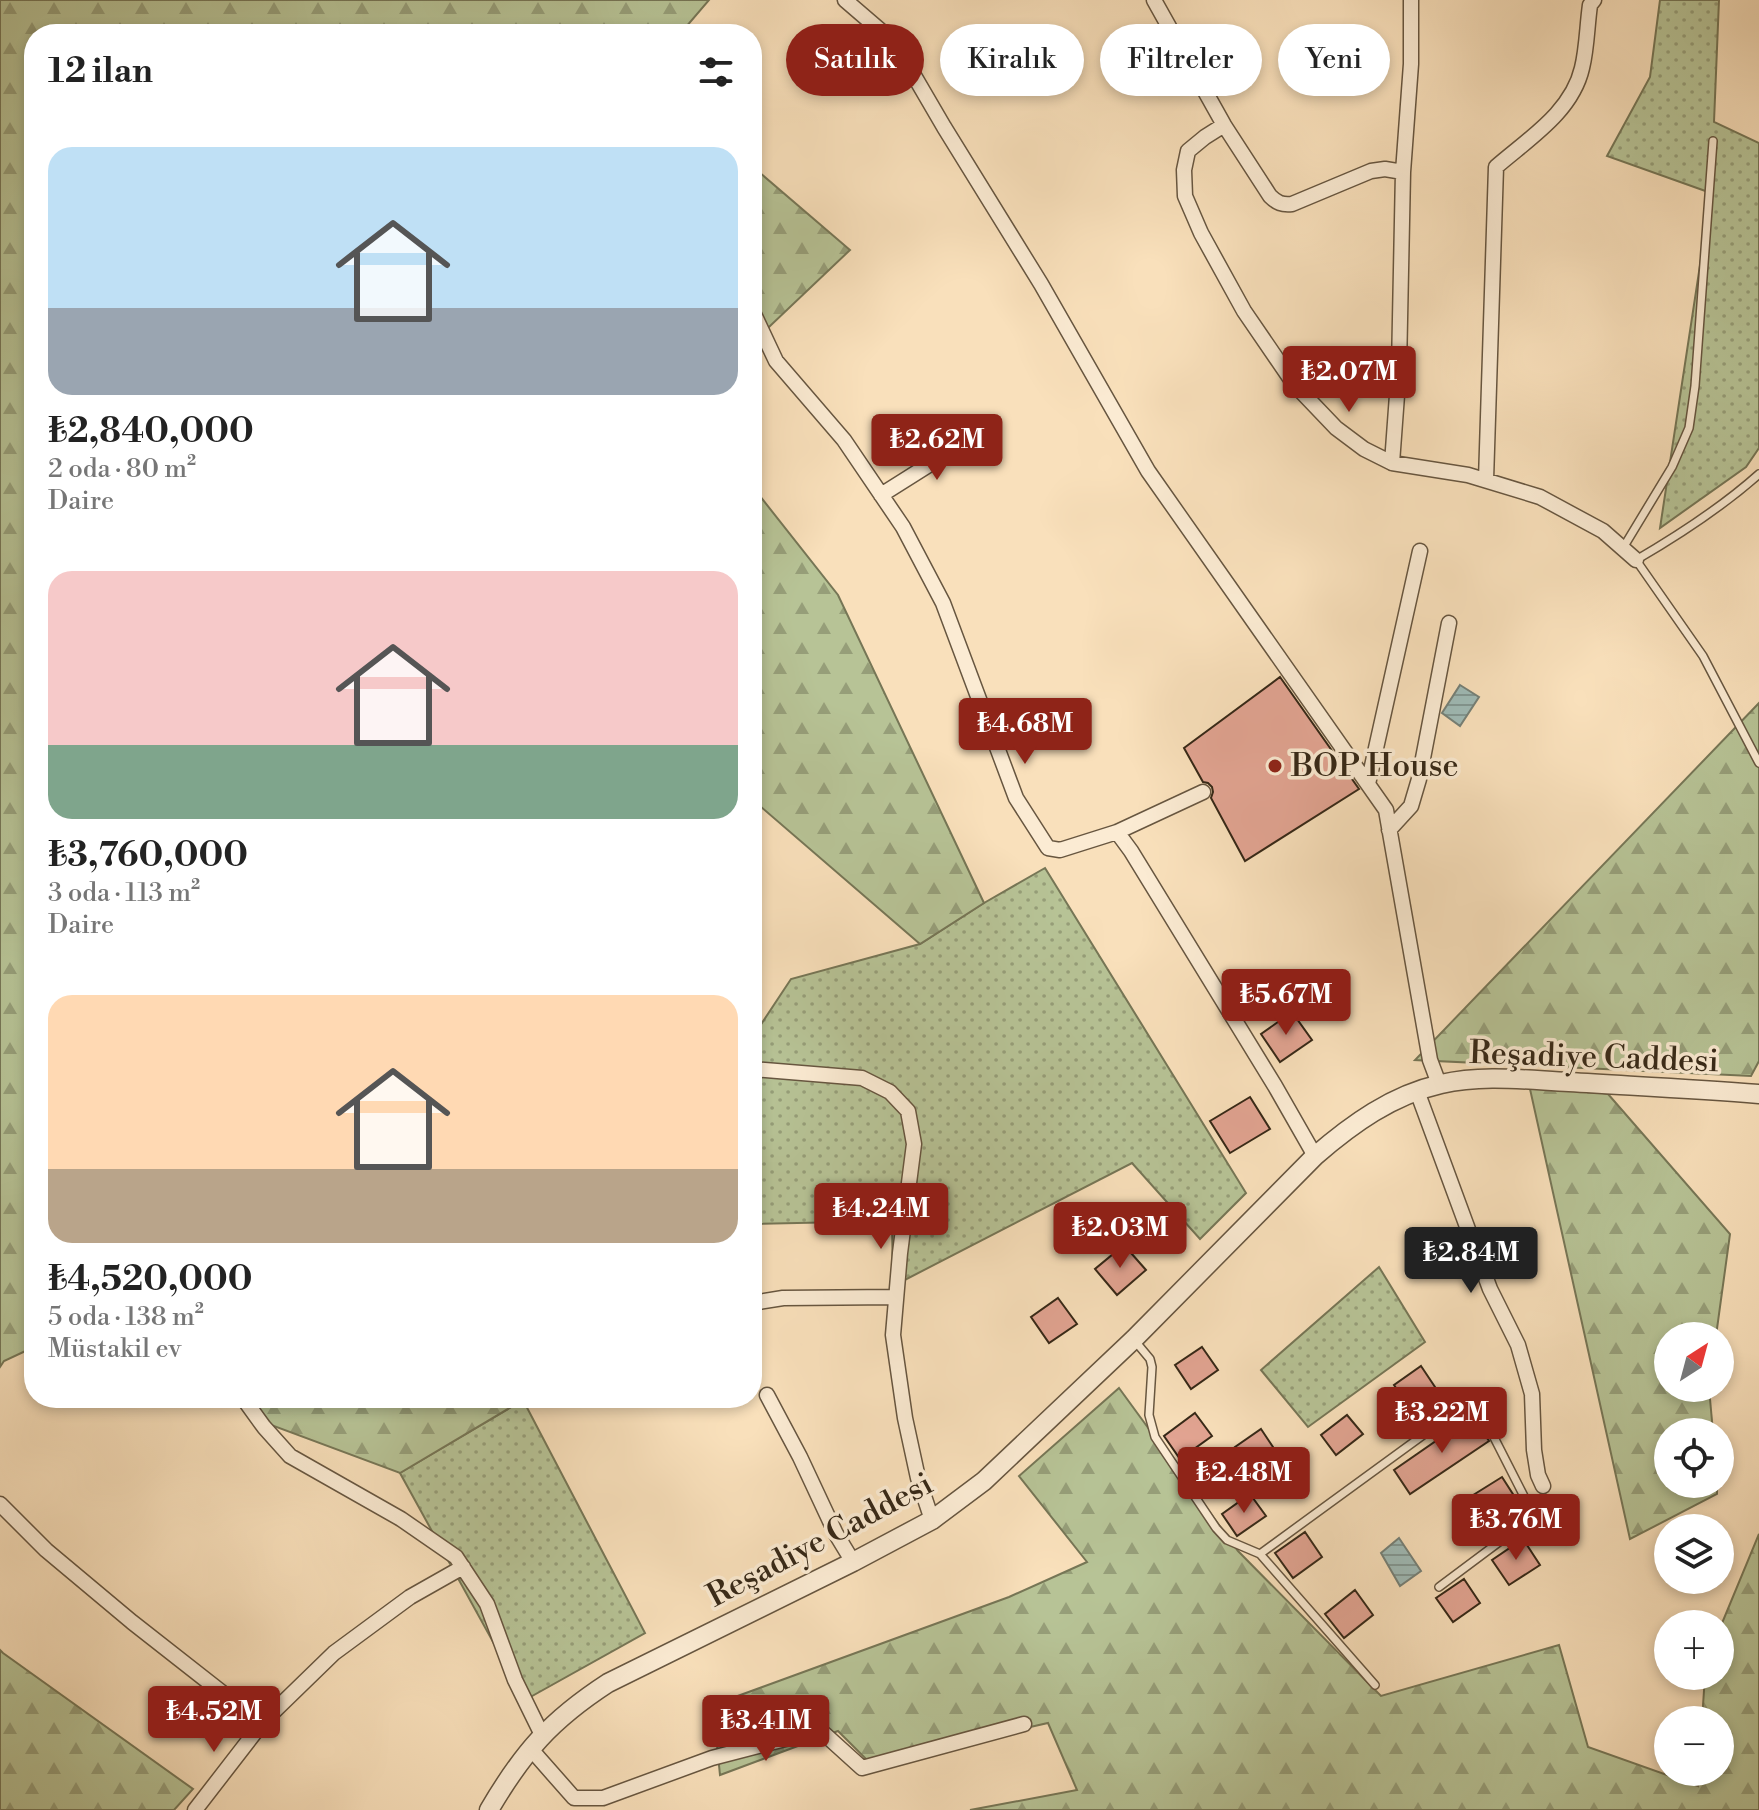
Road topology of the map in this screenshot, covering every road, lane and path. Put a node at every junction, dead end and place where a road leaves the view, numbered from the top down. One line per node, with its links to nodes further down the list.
1 (845, 0): 19 (street)
2 (1154, 0): 5 (street)
3 (1411, 0): 7 (street)
4 (1594, 0): 12 (street)
5 (1224, 125): 7 (street); 10 (street)
6 (1713, 141): 14 (lane)
7 (1403, 172): 10 (street)
8 (762, 331): 13 (street)
9 (973, 437): 13 (street)
10 (1392, 463): 12 (street)
11 (1759, 474): 16 (lane)
12 (1486, 480): 14 (street)
13 (881, 495): 22 (street)
14 (1623, 548): 16 (street)
15 (1420, 551): 19 (street)
16 (1636, 560): 18 (lane)
17 (1449, 623): 21 (street)
18 (1759, 763)
19 (1368, 784): 21 (street)
20 (1203, 792): 22 (street)
21 (1389, 830): 24 (street)
22 (1117, 832): 27 (street)
23 (762, 1070): 28 (street)
24 (1439, 1084): 25 (street, Reşadiye Caddesi); 26 (street, Reşadiye Caddesi)
25 (1417, 1091): 27 (street, Reşadiye Caddesi); 33 (street)
26 (1759, 1094)
27 (1315, 1156): 30 (street, Reşadiye Caddesi)
28 (896, 1297): 29 (street); 35 (street)
29 (762, 1301)
30 (1134, 1339): 35 (street, Reşadiye Caddesi); 36 (lane)
31 (767, 1395): 37 (street)
32 (250, 1408): 38 (street)
33 (1543, 1486)
34 (0, 1504): 41 (street)
35 (932, 1520): 37 (street, Reşadiye Caddesi)
36 (1260, 1554): 39 (lane); 40 (lane)
37 (853, 1562): 43 (street, Reşadiye Caddesi)
38 (463, 1567): 41 (street); 43 (street)
39 (1439, 1587)
40 (1375, 1685)
41 (263, 1722): 44 (street)
42 (1024, 1724): 43 (street)
43 (536, 1742): 45 (street, Reşadiye Caddesi)
44 (195, 1810)
45 (489, 1810)

